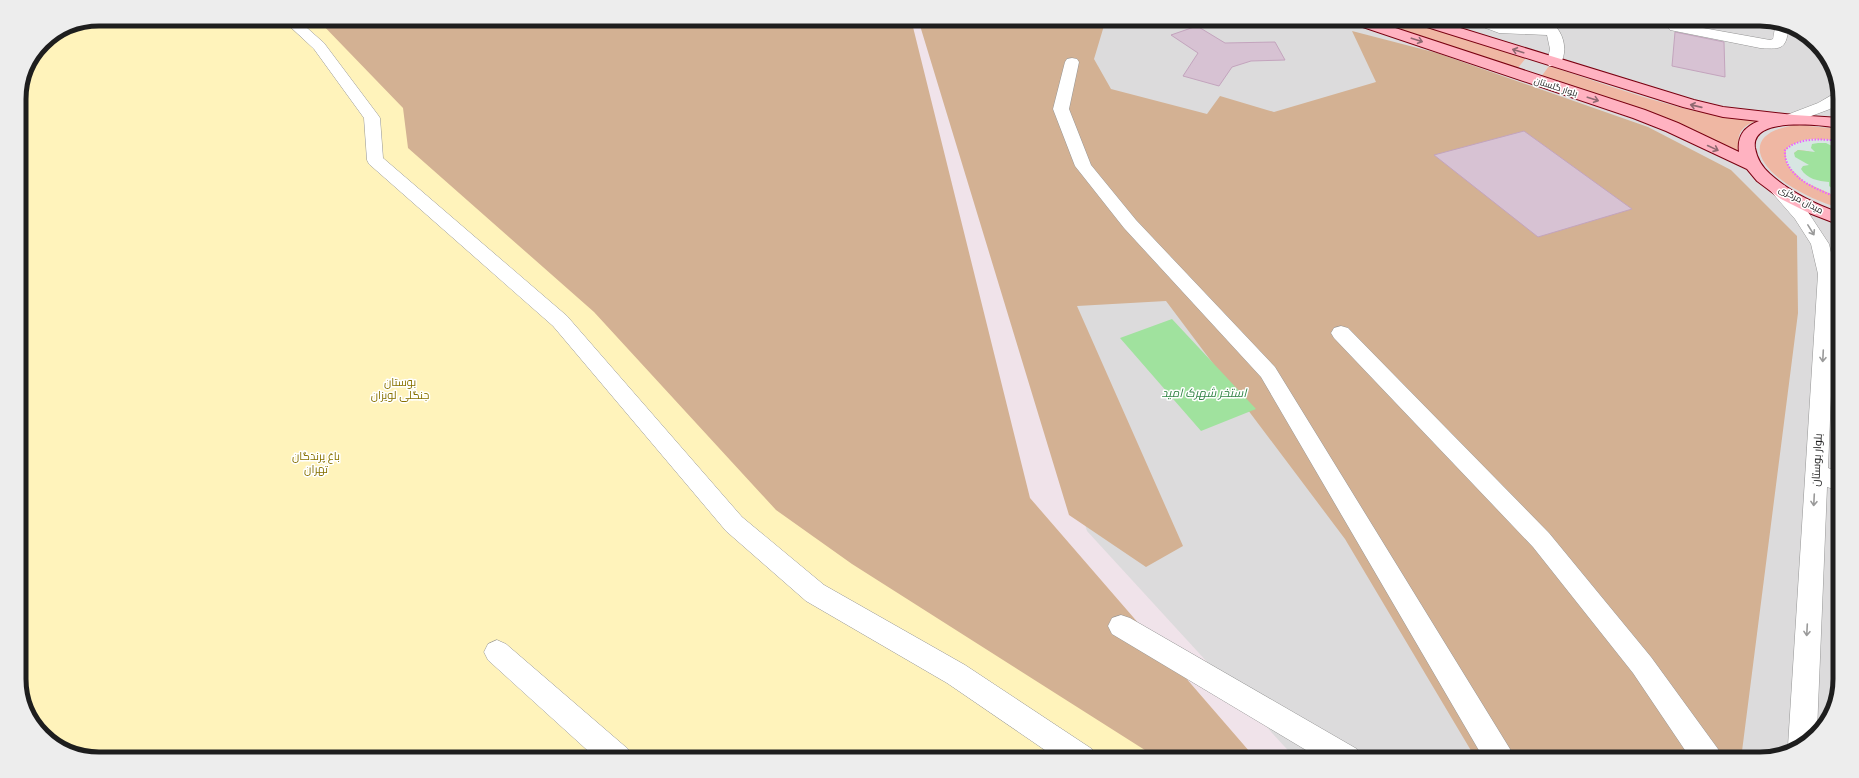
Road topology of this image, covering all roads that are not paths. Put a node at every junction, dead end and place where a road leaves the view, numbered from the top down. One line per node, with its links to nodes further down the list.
1 (297, 26): 26 (street)
2 (1374, 26): 12 (main road, بلوار گلستان, one-way to 12)
3 (1438, 26): 9 (main road, one-way to 3)
4 (1492, 26): 5 (street)
5 (1527, 26)
6 (1546, 26): 11 (street)
7 (1675, 27): 8 (street)
8 (1781, 29)
9 (1538, 58): 11 (main road); 12 (main road)
10 (1072, 62): 28 (street)
11 (1554, 63): 14 (main road, one-way to 11)
12 (1522, 76): 16 (main road, بلوار گلستان, one-way to 16)
13 (1833, 100): 14 (street)
14 (1790, 119): 15 (main road, میدان مرکزی); 16 (main road, میدان مرکزی)
15 (1833, 122)
16 (1754, 166): 17 (main road, میدان مرکزی)
17 (1778, 188): 18 (main road, میدان مرکزی); 20 (street, بلوار بوستان, one-way to 20)
18 (1833, 216)
19 (1341, 333): 29 (street)
20 (1816, 473): 21 (street); 24 (street, بلوار بوستان, one-way to 24)
21 (1833, 479)
22 (1121, 626): 27 (street)
23 (497, 652): 25 (street)
24 (1802, 739)
25 (610, 752)
26 (1072, 752)
27 (1335, 752)
28 (1496, 752)
29 (1703, 752)

